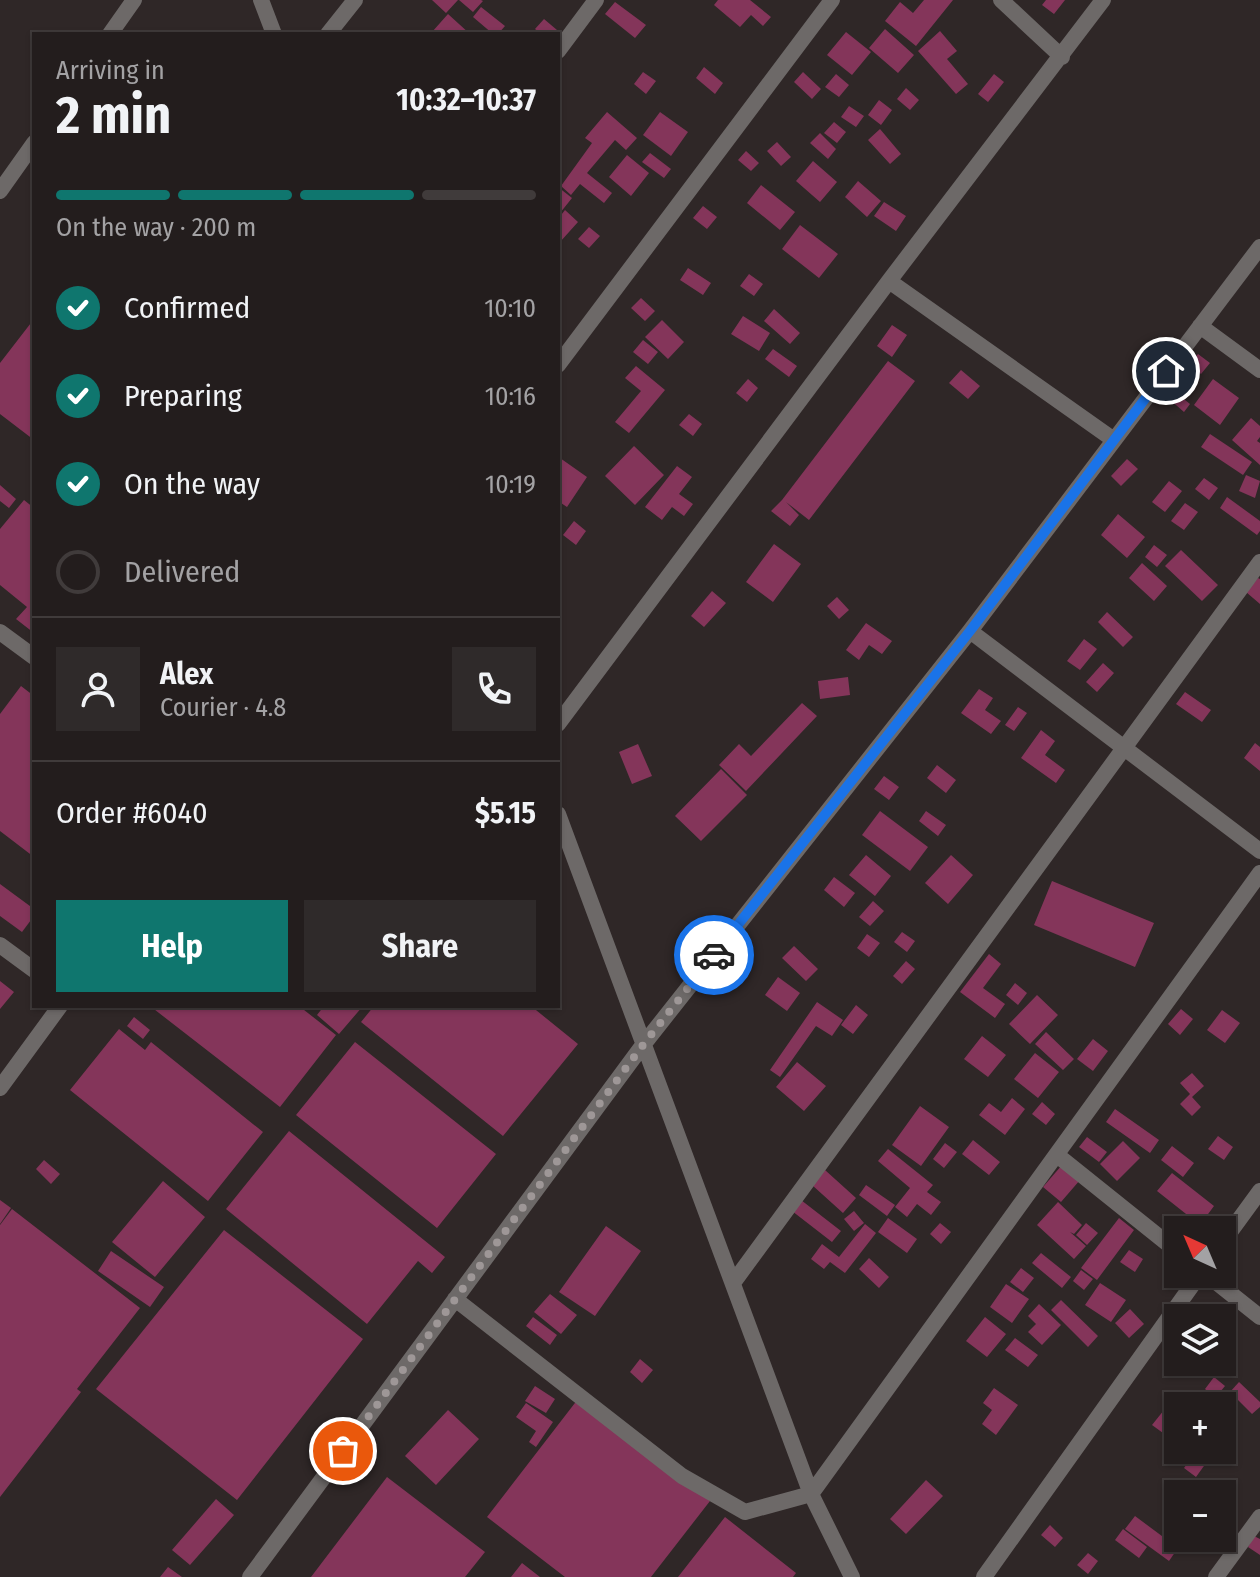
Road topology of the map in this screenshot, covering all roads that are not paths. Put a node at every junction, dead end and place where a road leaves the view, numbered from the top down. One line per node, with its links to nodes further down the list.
1 (134, 0): 8 (street)
2 (261, 0): 9 (street)
3 (355, 0): 10 (street)
4 (596, 0): 11 (street)
5 (832, 0): 18 (street)
6 (1001, 0): 12 (street)
7 (1103, 0): 12 (street)
8 (111, 32)
9 (273, 32)
10 (330, 32)
11 (560, 48)
12 (1062, 57): 16 (street)
13 (32, 146): 14 (street)
14 (0, 191)
15 (1260, 247): 17 (street)
16 (889, 281): 20 (street); 25 (street)
17 (1200, 326): 19 (street); 20 (street)
18 (560, 362)
19 (1260, 370)
20 (1114, 440): 22 (street)
21 (1260, 562): 26 (street)
22 (970, 631): 26 (street); 33 (street)
23 (0, 632): 24 (street)
24 (32, 656)
25 (560, 721)
26 (1126, 749): 28 (street); 39 (street)
27 (560, 819): 33 (street)
28 (1260, 851)
29 (1260, 873): 35 (street)
30 (0, 945): 31 (street)
31 (32, 969)
32 (59, 1008): 34 (street)
33 (643, 1045): 39 (street); 42 (street)
34 (0, 1088)
35 (1057, 1155): 38 (street); 44 (street)
36 (1260, 1191): 37 (street)
37 (1236, 1224)
38 (1164, 1241)
39 (733, 1283): 44 (street)
40 (1193, 1288): 48 (street)
41 (1222, 1288): 43 (street)
42 (455, 1299): 44 (street); 46 (street)
43 (1260, 1317)
44 (811, 1494): 47 (street)
45 (1260, 1517): 49 (street)
46 (250, 1577)
47 (852, 1577)
48 (984, 1577)
49 (1216, 1577)

